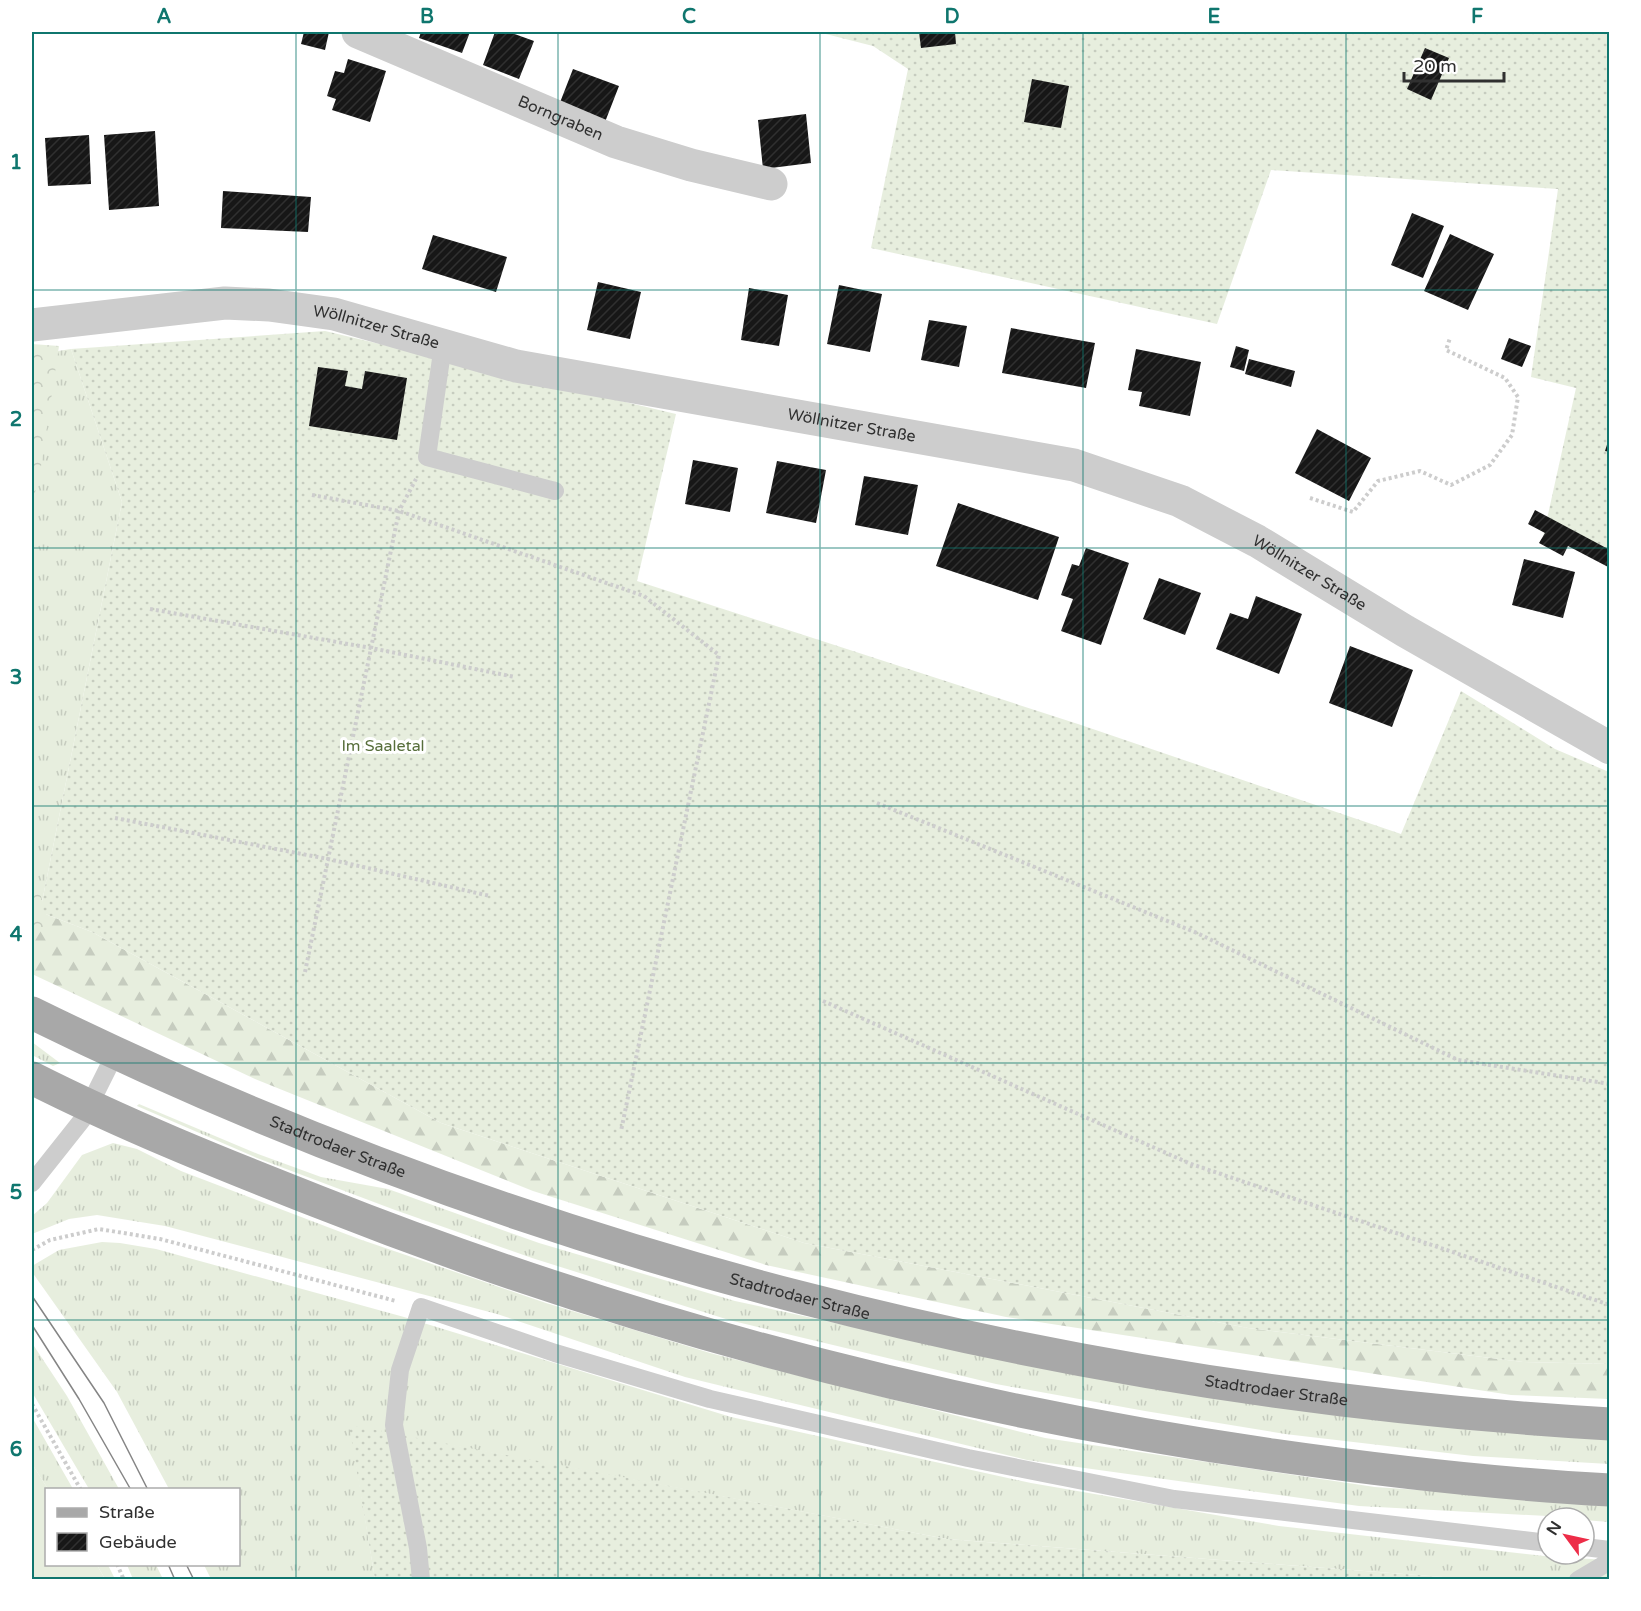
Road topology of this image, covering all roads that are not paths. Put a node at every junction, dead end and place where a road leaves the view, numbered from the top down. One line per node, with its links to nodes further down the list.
1 (358, 32): 2 (street, Borngraben)
2 (771, 184)
3 (32, 325): 4 (street, Wöllnitzer Straße)
4 (443, 345): 5 (lane); 6 (street, Wöllnitzer Straße)
5 (555, 490)
6 (1610, 748)
7 (32, 1013): 8 (main road, Stadtrodaer Straße)
8 (115, 1054): 10 (lane); 12 (main road, Stadtrodaer Straße)
9 (32, 1078): 10 (main road)
10 (89, 1107): 11 (lane); 13 (main road)
11 (32, 1183)
12 (1610, 1424)
13 (1610, 1490)
14 (1536, 1542): 17 (lane)
15 (1610, 1561): 18 (lane)
16 (1610, 1572): 19 (lane)
17 (421, 1580)
18 (1578, 1580)
19 (1604, 1580)

